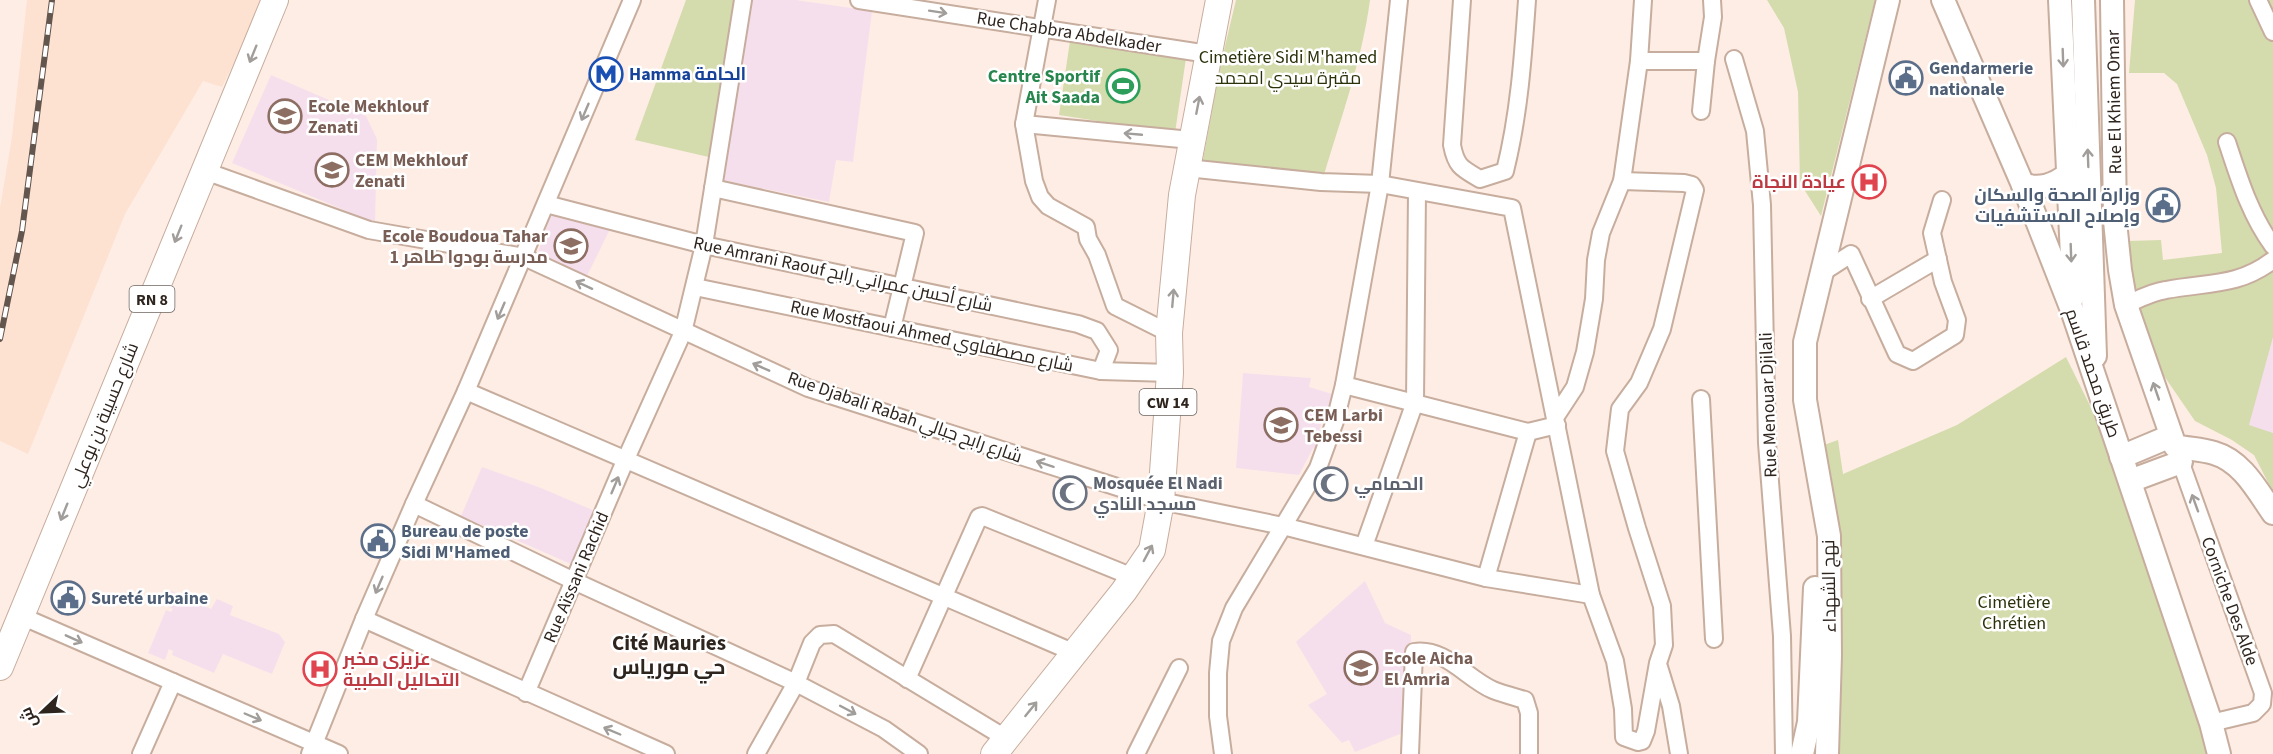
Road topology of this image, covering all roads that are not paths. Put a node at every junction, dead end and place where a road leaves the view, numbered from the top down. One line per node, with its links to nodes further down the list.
1 (275, 0): 29 (main road, شارع حسيبة بن بوعلي / RN 8, one-way to 29)
2 (632, 0): 37 (street, one-way to 37)
3 (744, 0): 34 (street, Rue Aïssani Rachid)
4 (859, 0): 18 (street, Rue Chabbra Abdelkader, one-way to 18)
5 (1047, 0): 18 (street)
6 (1219, 0): 20 (main road, CW 14)
7 (1399, 0): 32 (street)
8 (1462, 0): 9 (street)
9 (1527, 0)
10 (1643, 0): 23 (street)
11 (1712, 0): 22 (street)
12 (1888, 0): 44 (street)
13 (1942, 0): 33 (street, طريق محمد قاسم)
14 (2060, 0): 30 (street, one-way to 30)
15 (2083, 0): 47 (street, one-way to 15)
16 (2112, 0): 38 (street, Rue El Khiem Omar)
17 (2258, 0): 19 (street)
18 (1043, 28): 20 (street, Rue Chabbra Abdelkader); 25 (street)
19 (2273, 32)
20 (1208, 54): 26 (main road, CW 14, one-way to 20)
21 (1734, 59): 100 (street, Rue Menouar Djilali)
22 (1706, 61): 23 (street); 24 (street)
23 (1639, 62): 31 (street)
24 (1701, 111)
25 (1024, 124): 26 (street, one-way to 25); 52 (street)
26 (1191, 140): 28 (main road, CW 14)
27 (2227, 142): 40 (street)
28 (1187, 168): 32 (street); 52 (main road, CW 14, one-way to 28)
29 (205, 171): 41 (street, Rue Djabali Rabah شارع رابح جبالي); 76 (main road, شارع حسيبة بن بوعلي / RN 8, one-way to 76)
30 (2067, 175): 33 (street); 47 (street, one-way to 47)
31 (1622, 181): 60 (street); 80 (street)
32 (1380, 184): 35 (street); 55 (street)
33 (2023, 185): 47 (street, طريق محمد قاسم)
34 (713, 188): 39 (street, Rue Aïssani Rachid); 46 (street)
35 (1417, 192): 58 (street); 60 (street)
36 (1942, 200): 42 (street)
37 (546, 204): 39 (street, Rue Amrani Raouf شارع أحسن عمراني رابح); 41 (street)
38 (2115, 221): 47 (street); 49 (street, Rue El Khiem Omar)
39 (704, 245): 45 (street, Rue Aïssani Rachid); 46 (street, Rue Amrani Raouf شارع أحسن عمراني رابح)
40 (2273, 246)
41 (524, 257): 51 (street, Rue Djabali Rabah شارع رابح جبالي, one-way to 41); 56 (street, one-way to 56)
42 (1938, 259): 48 (street); 48 (street)
43 (2273, 260): 49 (street)
44 (1820, 274): 48 (street); 59 (street)
45 (695, 287): 50 (street, Rue Mostfaoui Ahmed شارع مصطفاوي); 51 (street, Rue Aïssani Rachid)
46 (902, 287): 50 (street); 53 (street, Rue Amrani Raouf شارع أحسن عمراني رابح)
47 (2082, 290): 63 (street, طريق محمد قاسم)
48 (1870, 299)
49 (2126, 305): 62 (street, Rue El Khiem Omar, one-way to 49)
50 (892, 328): 53 (street, Rue Mostfaoui Ahmed شارع مصطفاوي)
51 (684, 332): 64 (street, Rue Aïssani Rachid); 66 (street, Rue Djabali Rabah شارع رابح جبالي, one-way to 51)
52 (1169, 333): 54 (main road, CW 14)
53 (1101, 371): 54 (street, Rue Mostfaoui Ahmed شارع مصطفاوي)
54 (1170, 373): 66 (main road, CW 14)
55 (1344, 385): 58 (street); 69 (street)
56 (466, 391): 64 (street); 67 (street)
57 (1701, 399): 78 (street)
58 (1415, 402): 61 (street); 70 (street)
59 (1808, 419): 101 (street); 102 (street, نهج الشهداء)
60 (1557, 421): 61 (street); 75 (street)
61 (1527, 432): 72 (street)
62 (2176, 448): 63 (street); 65 (street); 68 (street); 87 (street, Corniche Des Alde, one-way to 62)
63 (2121, 457): 65 (street, طريق محمد قاسم)
64 (625, 461): 73 (street, Rue Aïssani Rachid, one-way to 64); 74 (street)
65 (2130, 481): 87 (street, طريق محمد قاسم)
66 (1161, 501): 69 (street, Rue Djabali Rabah شارع رابح جبالي); 71 (main road, CW 14, one-way to 66)
67 (414, 504): 73 (street); 77 (street, one-way to 77)
68 (2273, 513)
69 (1282, 526): 70 (street, Rue Djabali Rabah شارع رابح جبالي); 96 (street)
70 (1364, 546): 72 (street, Rue Djabali Rabah شارع رابح جبالي)
71 (1133, 577): 74 (street); 79 (main road, CW 14)
72 (1486, 578): 75 (street, Rue Djabali Rabah شارع رابح جبالي)
73 (574, 581): 85 (street); 86 (street, Rue Aïssani Rachid)
74 (946, 596): 79 (street); 83 (street)
75 (1591, 596): 80 (street)
76 (25, 607): 81 (main road, RN 8); 84 (street, one-way to 84)
77 (364, 619): 86 (street); 89 (street)
78 (1714, 639)
79 (1075, 653): 88 (main road, CW 14, one-way to 79)
80 (1658, 663): 99 (street)
81 (0, 666)
82 (1179, 668): 95 (street)
83 (907, 679): 85 (street); 88 (street)
84 (172, 682): 89 (street, one-way to 89); 90 (street)
85 (796, 683): 93 (street); 94 (street, one-way to 94)
86 (526, 693): 92 (street, one-way to 86)
87 (2211, 723): 103 (street, طريق محمد قاسم)
88 (1000, 746)
89 (313, 749): 91 (street)
90 (141, 754)
91 (339, 754)
92 (666, 754)
93 (756, 754)
94 (919, 754)
95 (1136, 754)
96 (1223, 754)
97 (1410, 754): 98 (street)
98 (1529, 754)
99 (1679, 754)
100 (1784, 754)
101 (1802, 754)
102 (1827, 754)
103 (2219, 754)

